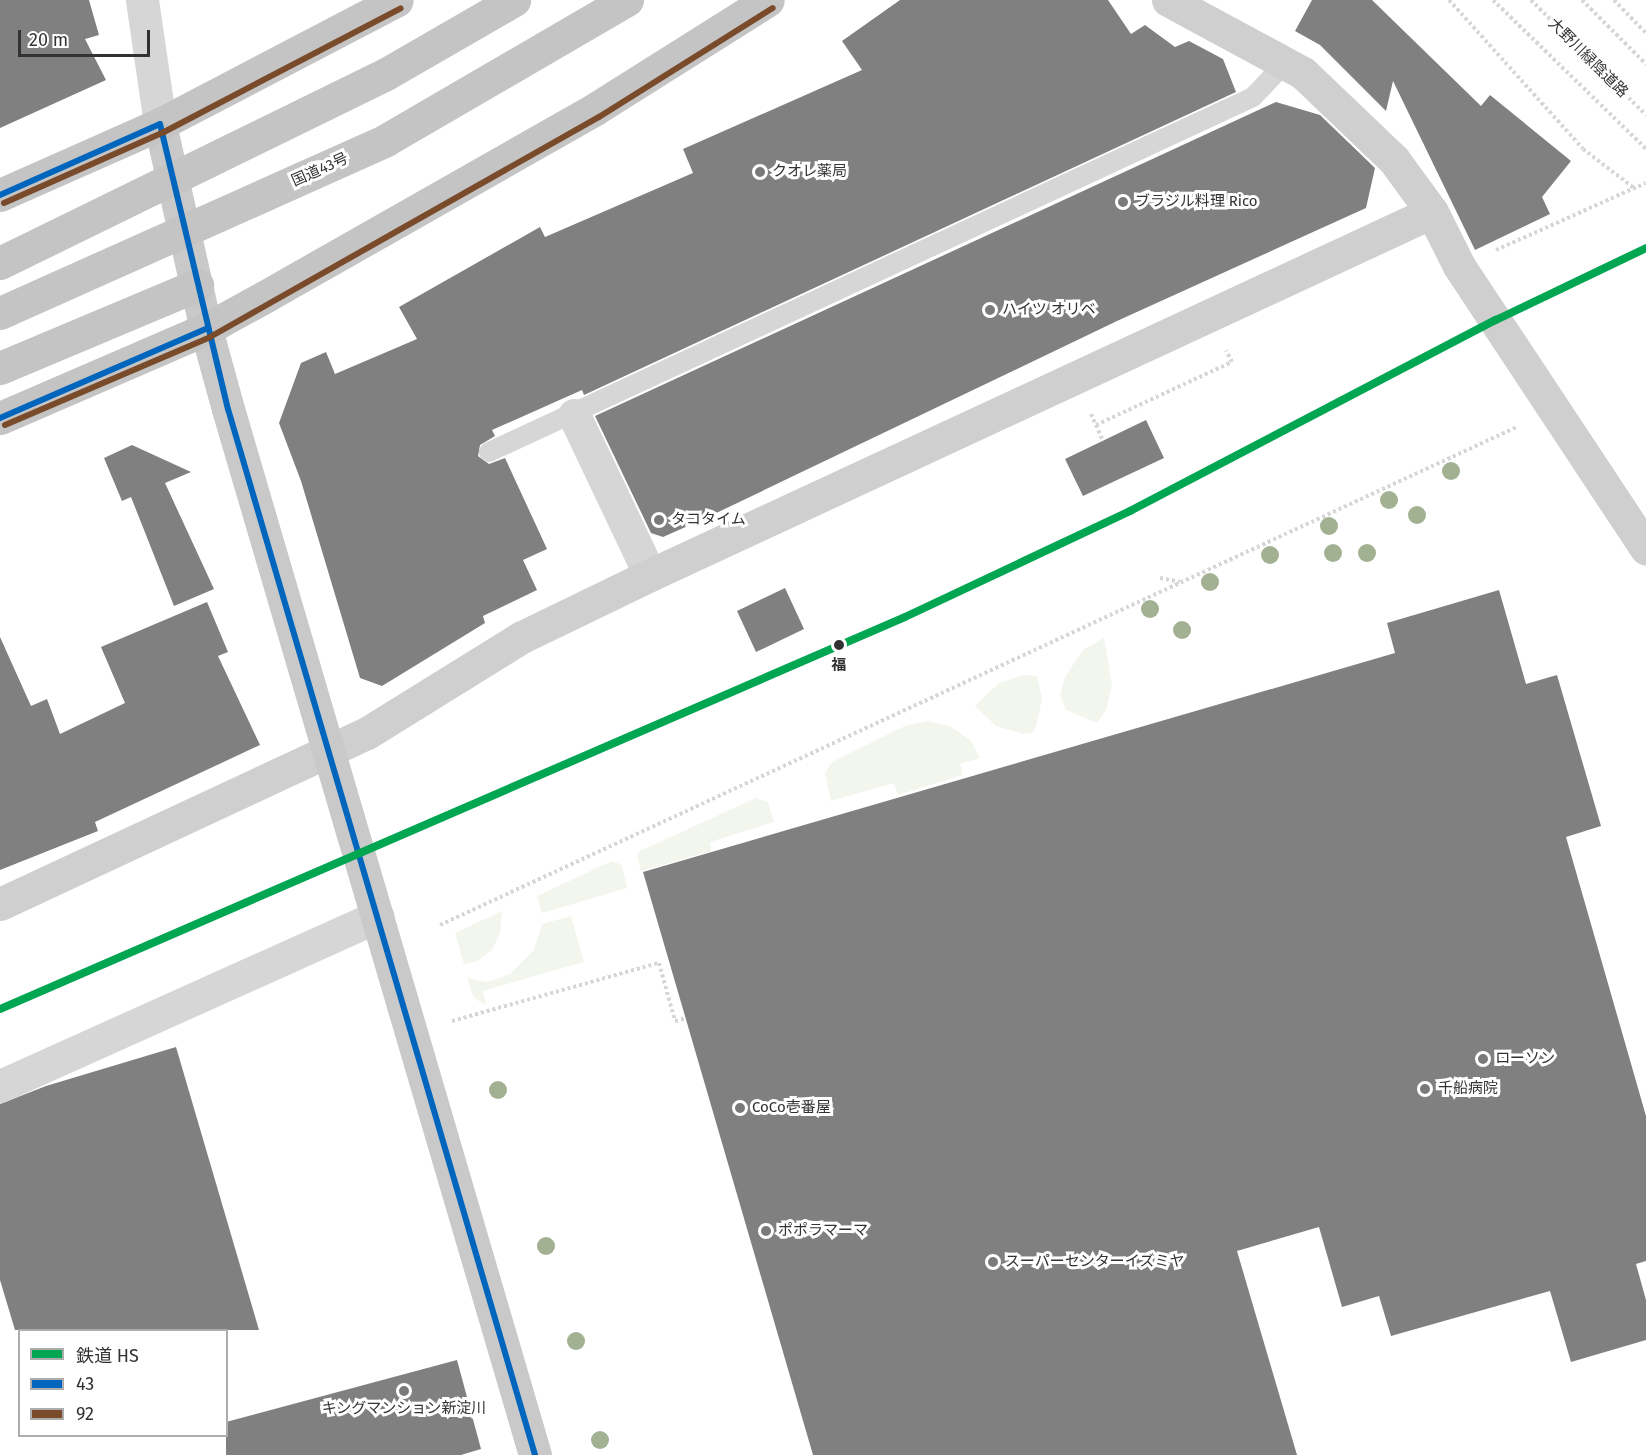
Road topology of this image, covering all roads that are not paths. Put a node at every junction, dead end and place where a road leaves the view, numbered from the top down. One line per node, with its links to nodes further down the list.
1 (142, 0): 8 (street)
2 (397, 0): 8 (highway)
3 (514, 0): 11 (highway, bridge)
4 (627, 0): 13 (highway, 国道43号, bridge)
5 (768, 0): 14 (highway)
6 (1168, 0): 7 (street)
7 (1285, 63): 10 (street); 16 (lane)
8 (160, 124): 9 (highway); 12 (main road)
9 (0, 195)
10 (1432, 212): 19 (street); 20 (street)
11 (0, 263)
12 (197, 285): 14 (main road); 15 (highway)
13 (0, 313)
14 (206, 328): 17 (highway); 21 (main road)
15 (0, 368)
16 (573, 415): 18 (lane); 20 (street)
17 (0, 418)
18 (489, 452)
19 (1646, 549)
20 (650, 576): 21 (street)
21 (329, 751): 22 (street); 23 (main road)
22 (0, 904)
23 (378, 916): 24 (street); 25 (main road)
24 (0, 1086)
25 (535, 1455)

